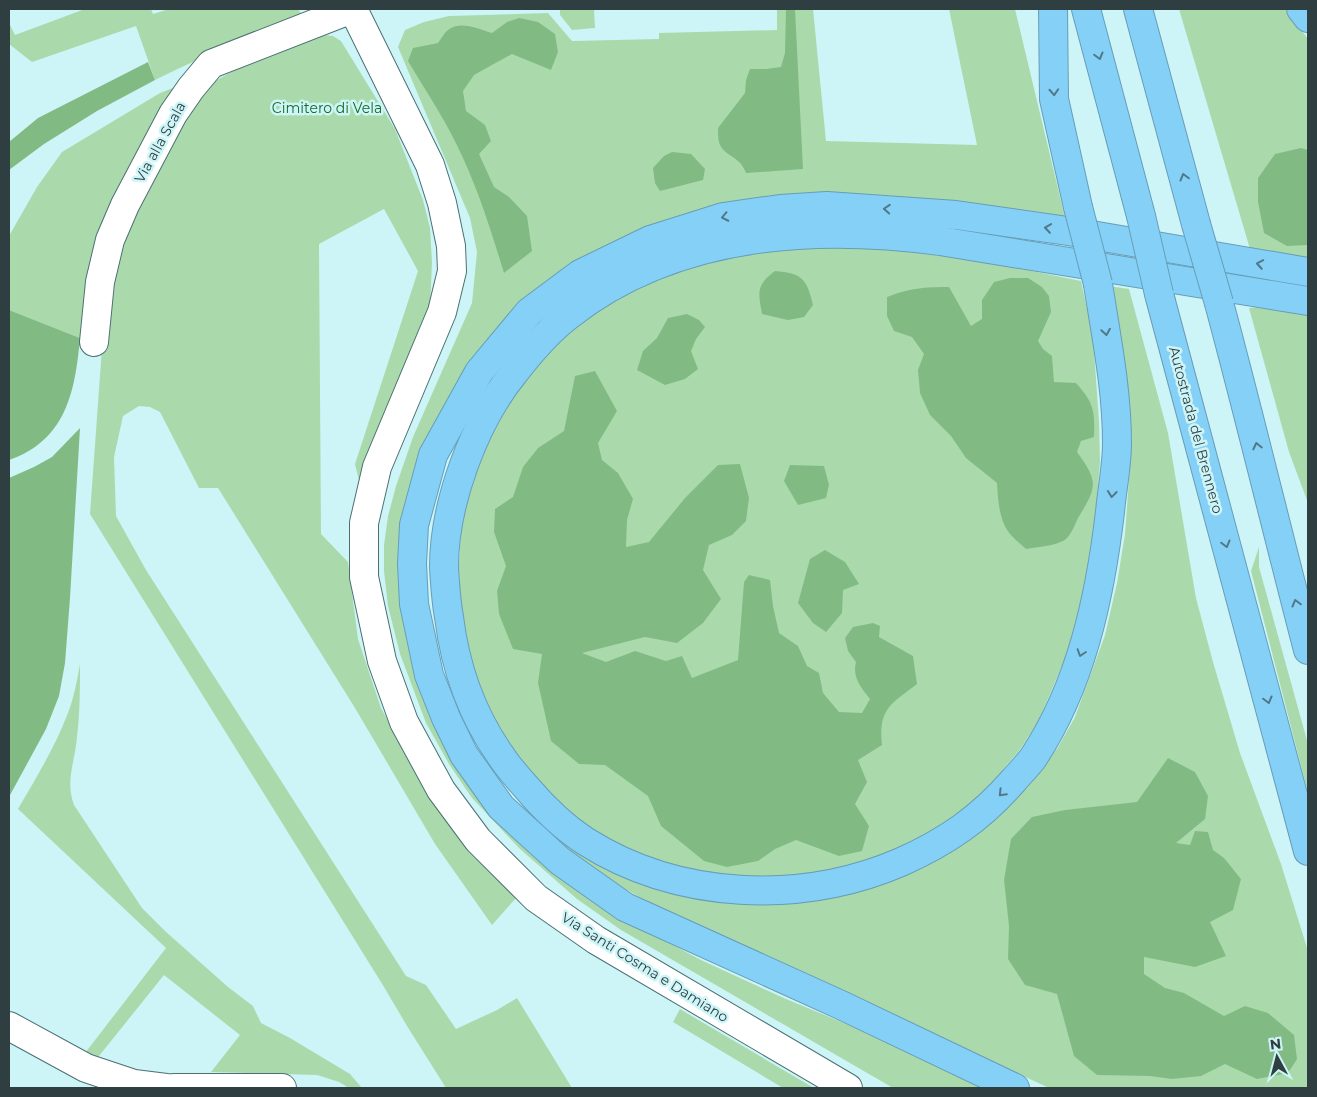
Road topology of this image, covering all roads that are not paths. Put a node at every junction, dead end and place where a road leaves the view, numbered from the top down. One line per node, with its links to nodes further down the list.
1 (352, 9): 9 (street, Via alla Scala); 16 (street, Via Santi Cosma e Damiano)
2 (1053, 9): 8 (highway, one-way to 8, bridge)
3 (1086, 9): 11 (highway, Autostrada del Brennero, one-way to 11, bridge)
4 (1138, 9): 10 (highway, one-way to 4, bridge)
5 (1301, 9): 6 (highway)
6 (1308, 18)
7 (1308, 272): 17 (highway, one-way to 17)
8 (1308, 301)
9 (94, 342)
10 (1308, 650)
11 (1308, 851)
12 (9, 1026): 13 (street)
13 (166, 1088)
14 (174, 1088): 15 (street)
15 (282, 1088)
16 (848, 1088)
17 (1016, 1088)

